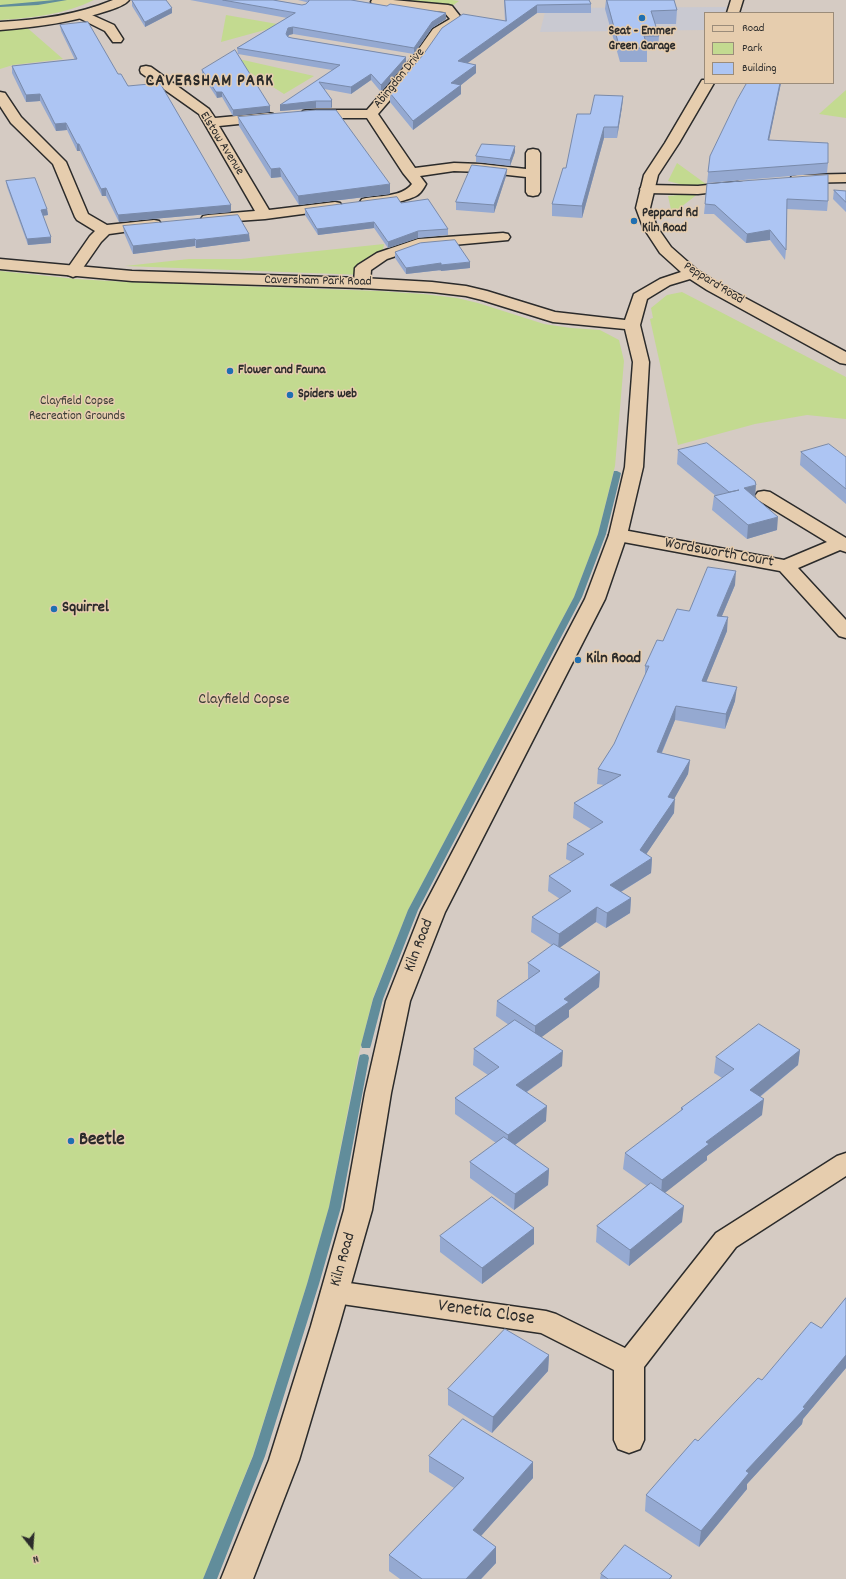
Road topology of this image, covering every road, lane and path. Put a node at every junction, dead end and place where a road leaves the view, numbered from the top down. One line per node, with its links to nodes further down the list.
1 (123, 0): 6 (street)
2 (737, 0): 5 (street)
3 (376, 2): 4 (street, Abingdon Drive)
4 (454, 5): 10 (street, Abingdon Drive)
5 (733, 12)
6 (83, 14): 7 (street); 8 (street)
7 (0, 26)
8 (117, 39)
9 (402, 57): 10 (street)
10 (418, 60): 14 (street, Abingdon Drive)
11 (146, 70): 17 (street, Elstow Avenue)
12 (706, 84): 24 (street, Peppard Road)
13 (0, 96): 29 (street)
14 (371, 114): 15 (street); 19 (street, Abingdon Drive)
15 (298, 115)
16 (284, 116): 17 (street)
17 (210, 123): 26 (street, Elstow Avenue)
18 (533, 153): 20 (street)
19 (410, 173): 20 (street); 26 (street, Abingdon Drive)
20 (533, 174): 25 (street)
21 (846, 178): 22 (street)
22 (782, 181)
23 (748, 185): 24 (street)
24 (647, 189): 33 (street, Peppard Road)
25 (533, 192)
26 (265, 215): 27 (street, Abingdon Drive)
27 (197, 220)
28 (167, 223): 29 (street)
29 (105, 230): 32 (street)
30 (503, 238): 34 (street)
31 (0, 264): 32 (street, Caversham Park Road)
32 (73, 272): 34 (street, Caversham Park Road)
33 (692, 273): 35 (street, Kiln Road); 36 (street, Peppard Road)
34 (362, 283): 35 (street, Caversham Park Road)
35 (632, 325): 38 (street, Kiln Road)
36 (846, 359)
37 (764, 496): 39 (street, Wordsworth Court)
38 (618, 535): 40 (street, Wordsworth Court); 43 (street, Kiln Road)
39 (844, 545): 40 (street, Wordsworth Court)
40 (786, 566): 41 (street)
41 (846, 632)
42 (846, 1163): 44 (street)
43 (335, 1292): 44 (street, Venetia Close); 46 (street, Kiln Road)
44 (629, 1364): 45 (street)
45 (629, 1440)
46 (237, 1579)

